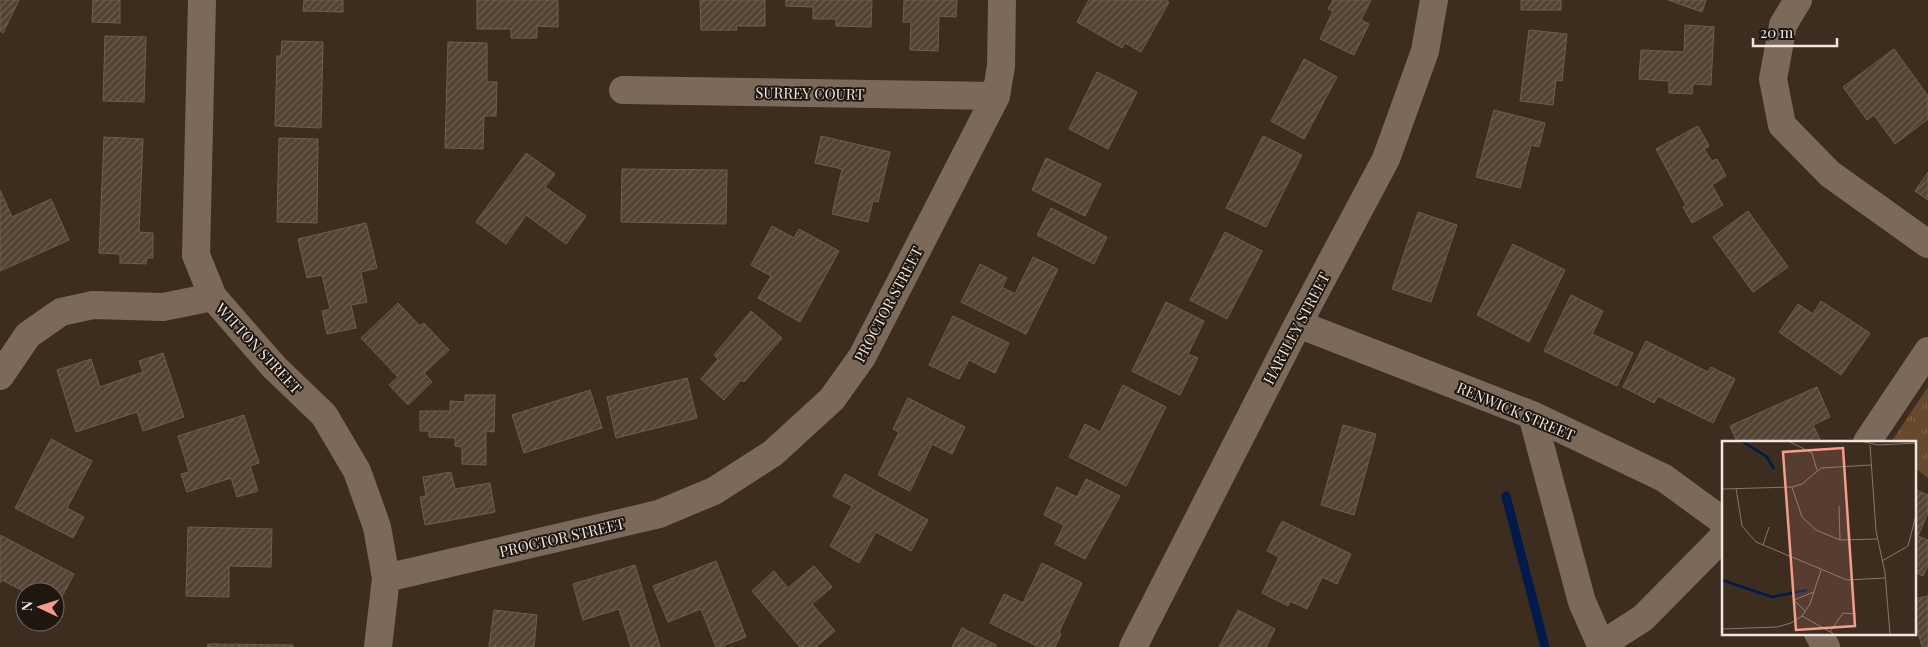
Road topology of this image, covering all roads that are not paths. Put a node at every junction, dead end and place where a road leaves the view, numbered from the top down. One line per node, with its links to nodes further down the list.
1 (202, 0): 8 (street, WITTON STREET)
2 (1002, 0): 6 (street, PROCTOR STREET)
3 (1434, 0): 9 (street, HARTLEY STREET)
4 (1798, 0): 7 (street)
5 (624, 90): 6 (street, SURREY COURT)
6 (996, 96): 16 (street, PROCTOR STREET)
7 (1928, 244)
8 (213, 297): 11 (street); 16 (street, WITTON STREET)
9 (1298, 324): 12 (street, RENWICK STREET); 19 (street, HARTLEY STREET)
10 (1928, 351): 13 (street)
11 (0, 376)
12 (1532, 415): 14 (street, RENWICK STREET); 15 (street)
13 (1868, 441)
14 (1722, 520)
15 (1722, 538)
16 (386, 578): 18 (street, WITTON STREET)
17 (1819, 634): 20 (street)
18 (378, 647)
19 (1132, 647)
20 (1826, 647)

